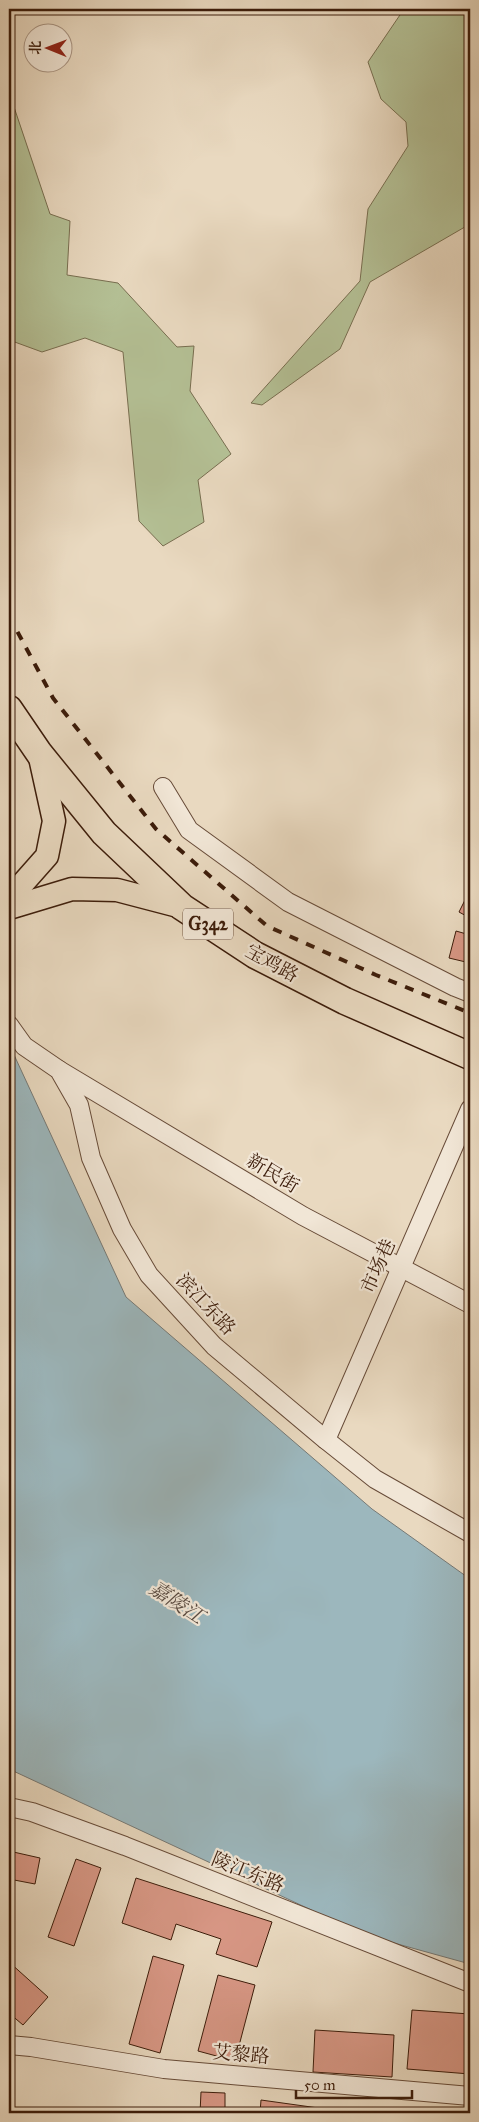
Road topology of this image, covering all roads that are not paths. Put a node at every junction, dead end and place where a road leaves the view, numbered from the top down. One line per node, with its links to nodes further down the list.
1 (9, 709): 2 (highway, 宝鸡路 / G342)
2 (39, 753): 4 (main road); 5 (highway, 宝鸡路 / G342)
3 (163, 787): 7 (street)
4 (9, 899)
5 (182, 907): 6 (main road); 10 (highway, 宝鸡路 / G342)
6 (9, 908)
7 (470, 992)
8 (9, 1025): 9 (street, 滨江东路)
9 (14, 1051): 11 (street, 滨江东路)
10 (470, 1056)
11 (59, 1070): 13 (street, 新民街); 15 (street, 滨江东路)
12 (470, 1109): 13 (street, 市场巷)
13 (400, 1268): 14 (street, 新民街); 15 (street, 市场巷)
14 (470, 1304)
15 (326, 1440): 16 (street, 滨江东路)
16 (470, 1533)
17 (9, 1806): 18 (street, 陵江东路)
18 (470, 1983)
19 (9, 2045): 20 (street, 艾黎路)
20 (470, 2096)

